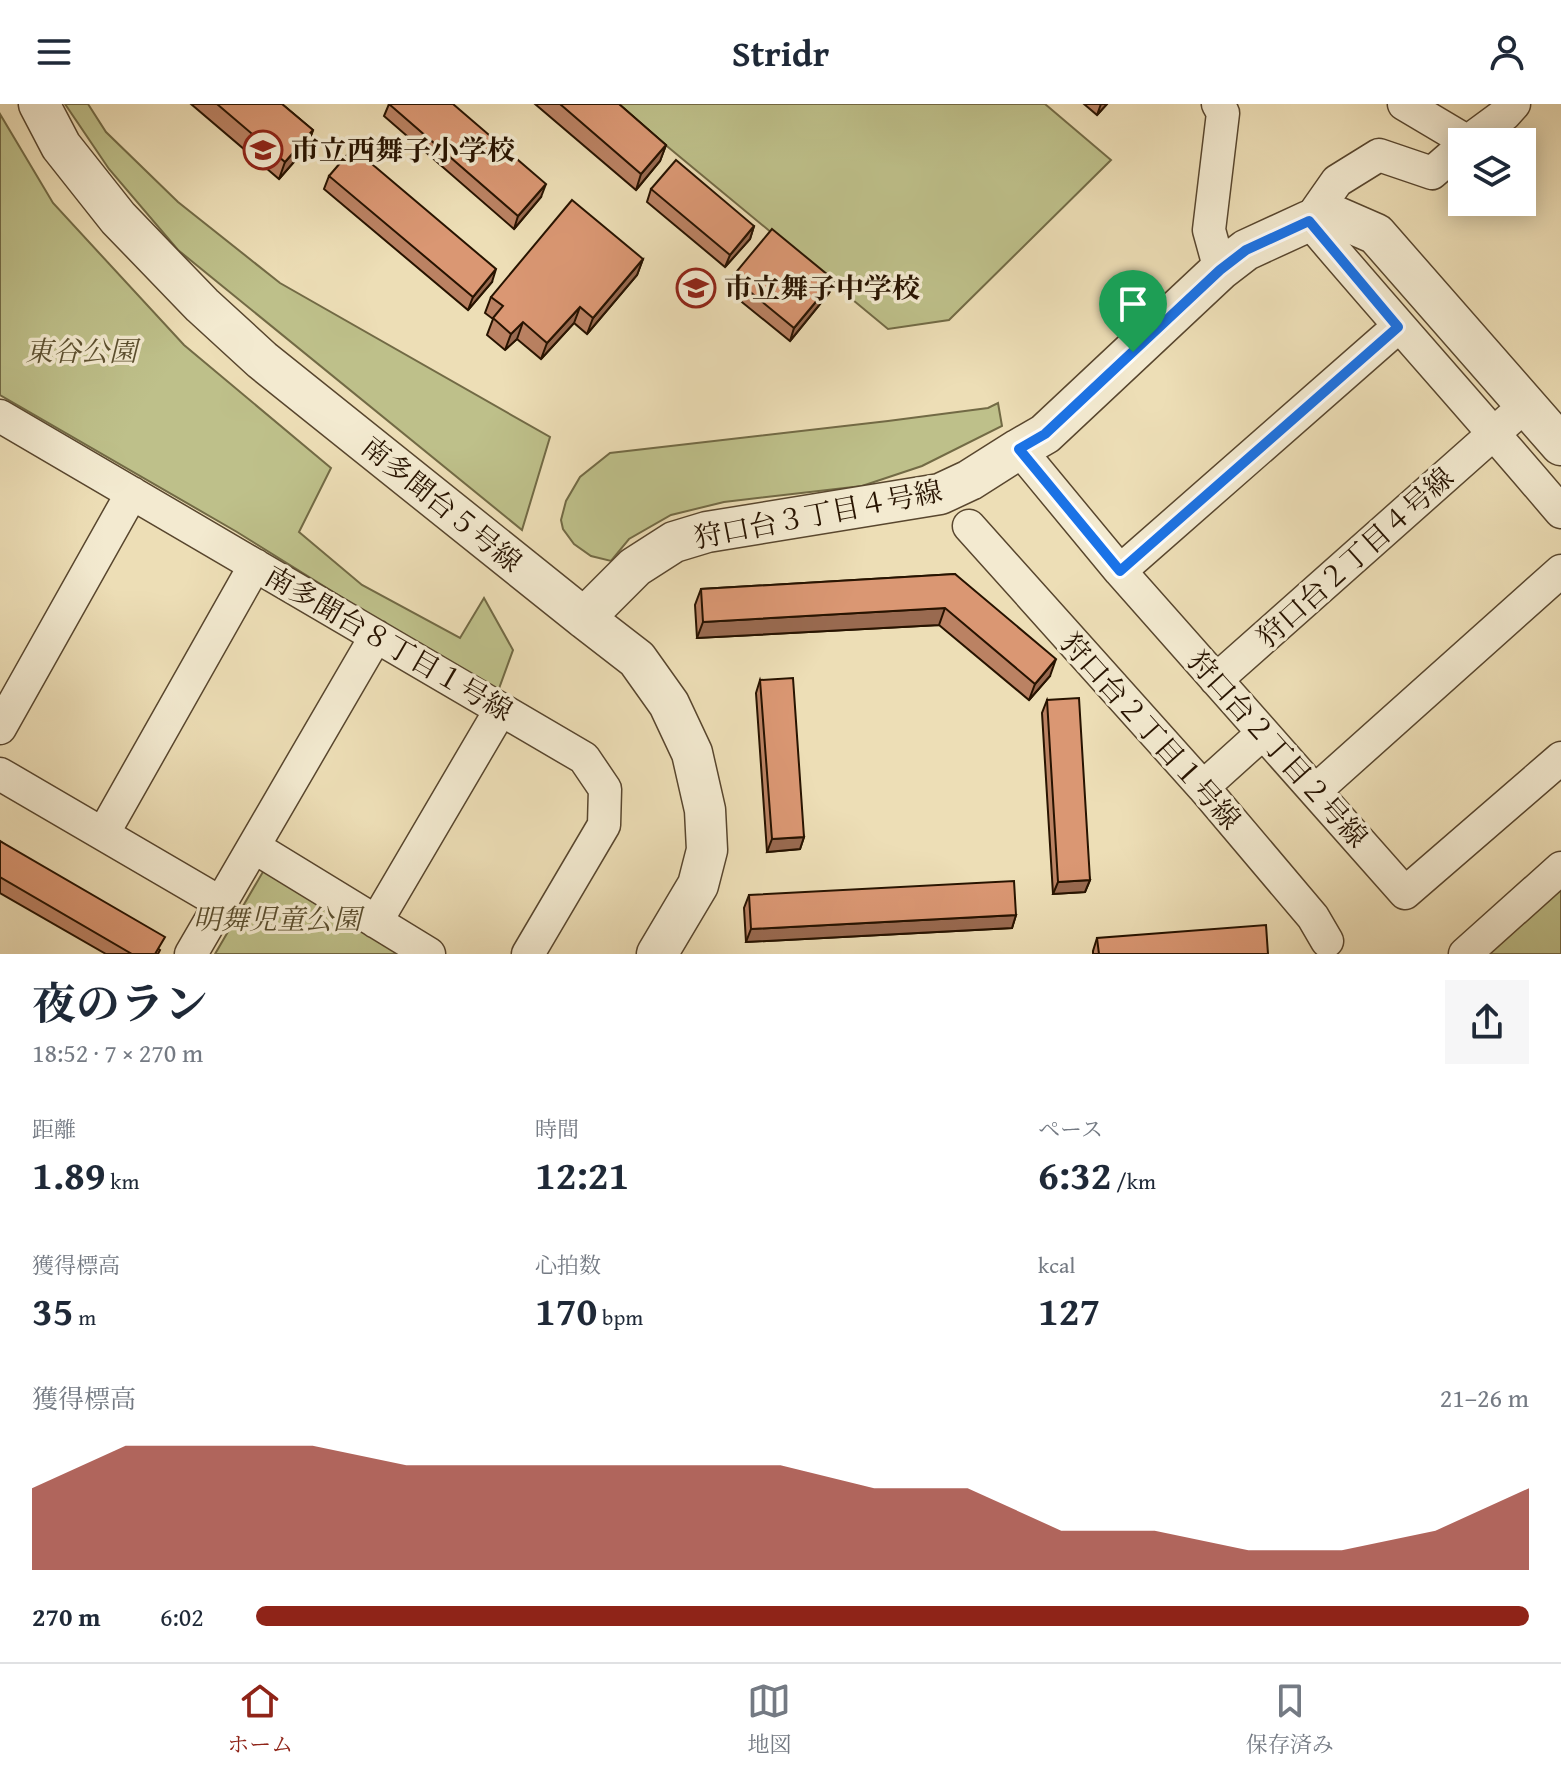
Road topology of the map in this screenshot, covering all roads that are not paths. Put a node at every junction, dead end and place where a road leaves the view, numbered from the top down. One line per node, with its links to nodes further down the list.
1 (39, 104): 22 (street, 南多聞台５号線)
2 (1218, 104): 9 (street)
3 (1404, 104): 6 (street)
4 (1514, 104): 5 (street)
5 (1486, 128)
6 (1448, 131)
7 (1448, 159): 8 (street)
8 (1309, 221): 9 (street, 狩口台３丁目４号線); 10 (street); 11 (street, 狩口台３丁目４号線)
9 (1220, 270): 15 (street, 狩口台３丁目４号線)
10 (1398, 327): 13 (street); 20 (street)
11 (1525, 404): 13 (street, 狩口台２丁目４号線); 14 (street, 狩口台３丁目４号線)
12 (2, 423): 16 (street, 南多聞台８丁目１号線)
13 (1494, 434): 17 (street); 24 (street, 狩口台２丁目４号線)
14 (1561, 445)
15 (1019, 449): 20 (street, 狩口台２丁目２号線); 22 (street, 狩口台３丁目４号線)
16 (132, 493): 19 (street, 南多聞台８丁目１号線); 26 (street)
17 (1561, 512)
18 (969, 526): 30 (street, 狩口台２丁目１号線)
19 (255, 565): 23 (street, 南多聞台８丁目１号線); 32 (street)
20 (1120, 571): 24 (street, 狩口台２丁目２号線)
21 (1561, 571): 31 (street)
22 (584, 618): 41 (street, 南多聞台５号線)
23 (376, 636): 25 (street, 南多聞台８丁目１号線); 33 (street)
24 (1216, 680): 27 (street, 狩口台２丁目２号線)
25 (501, 709): 36 (street); 40 (street, 南多聞台８丁目１号線)
26 (0, 728)
27 (1263, 733): 30 (street); 31 (street, 狩口台２丁目２号線)
28 (1561, 758): 31 (street, 狩口台２丁目２号線)
29 (0, 774): 32 (street)
30 (1203, 787): 37 (street, 狩口台２丁目１号線)
31 (1315, 791)
32 (103, 834): 35 (street)
33 (254, 847): 35 (street); 36 (street)
34 (1561, 868): 42 (street)
35 (221, 903): 38 (street)
36 (376, 922): 39 (street)
37 (1327, 941)
38 (191, 954)
39 (429, 954)
40 (528, 954)
41 (657, 954)
42 (1465, 954)

